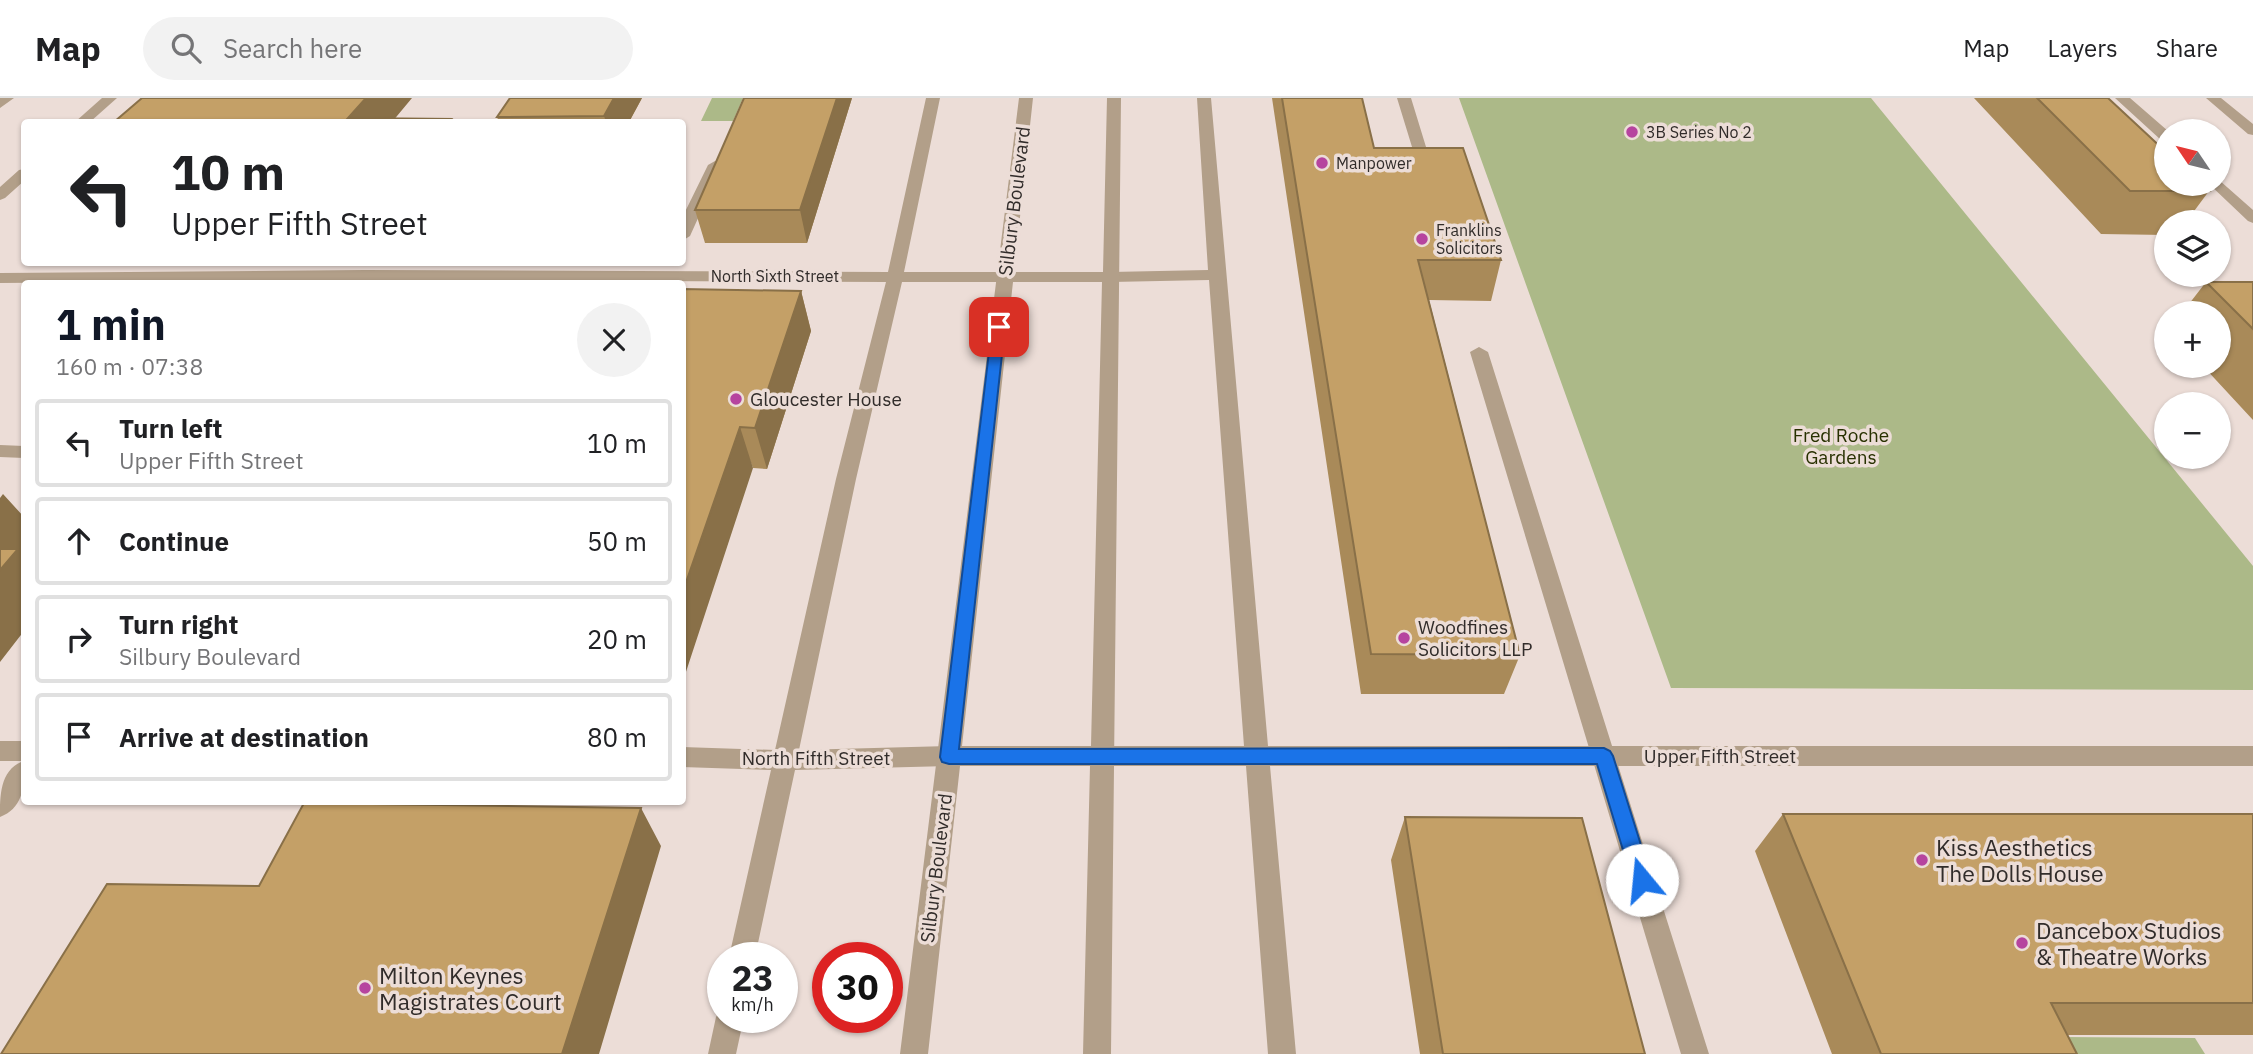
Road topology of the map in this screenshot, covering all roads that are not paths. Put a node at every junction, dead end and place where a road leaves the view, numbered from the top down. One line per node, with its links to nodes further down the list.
1 (7, 98): 10 (street)
2 (110, 98): 11 (street)
3 (933, 98): 24 (street)
4 (1026, 98): 23 (street, Silbury Boulevard)
5 (1114, 98): 25 (street)
6 (1204, 98): 22 (street)
7 (1404, 98): 15 (street)
8 (2122, 98): 12 (street)
9 (2213, 98): 13 (street)
10 (0, 104)
11 (86, 119)
12 (2154, 126)
13 (2253, 131)
14 (715, 165): 20 (street)
15 (1427, 174)
16 (21, 176): 17 (street)
17 (0, 195)
18 (2230, 196): 19 (street)
19 (2253, 218)
20 (686, 227)
21 (668, 269): 24 (street, North Sixth Street); 26 (street, North Sixth Street)
22 (1216, 275): 25 (street, North Sixth Street); 33 (street)
23 (1005, 276): 24 (street, North Sixth Street); 25 (street, North Sixth Street); 37 (street, Silbury Boulevard)
24 (895, 277): 38 (street)
25 (1111, 277): 32 (street)
26 (0, 278)
27 (1479, 352): 34 (street)
28 (0, 452): 29 (street)
29 (21, 452)
30 (0, 751): 31 (street)
31 (21, 751)
32 (1103, 756): 33 (street, Upper Fifth Street); 37 (street, North Fifth Street); 45 (street)
33 (1259, 756): 34 (street, Upper Fifth Street); 46 (street)
34 (1604, 756): 35 (street, Upper Fifth Street); 47 (street)
35 (2253, 756)
36 (686, 757): 38 (street, North Fifth Street)
37 (949, 757): 38 (street, North Fifth Street); 44 (street, Silbury Boulevard)
38 (784, 760): 41 (street)
39 (21, 775): 40 (street)
40 (0, 806)
41 (746, 942)
42 (727, 1033): 43 (street)
43 (722, 1054)
44 (914, 1054)
45 (1097, 1054)
46 (1282, 1054)
47 (1695, 1054)

